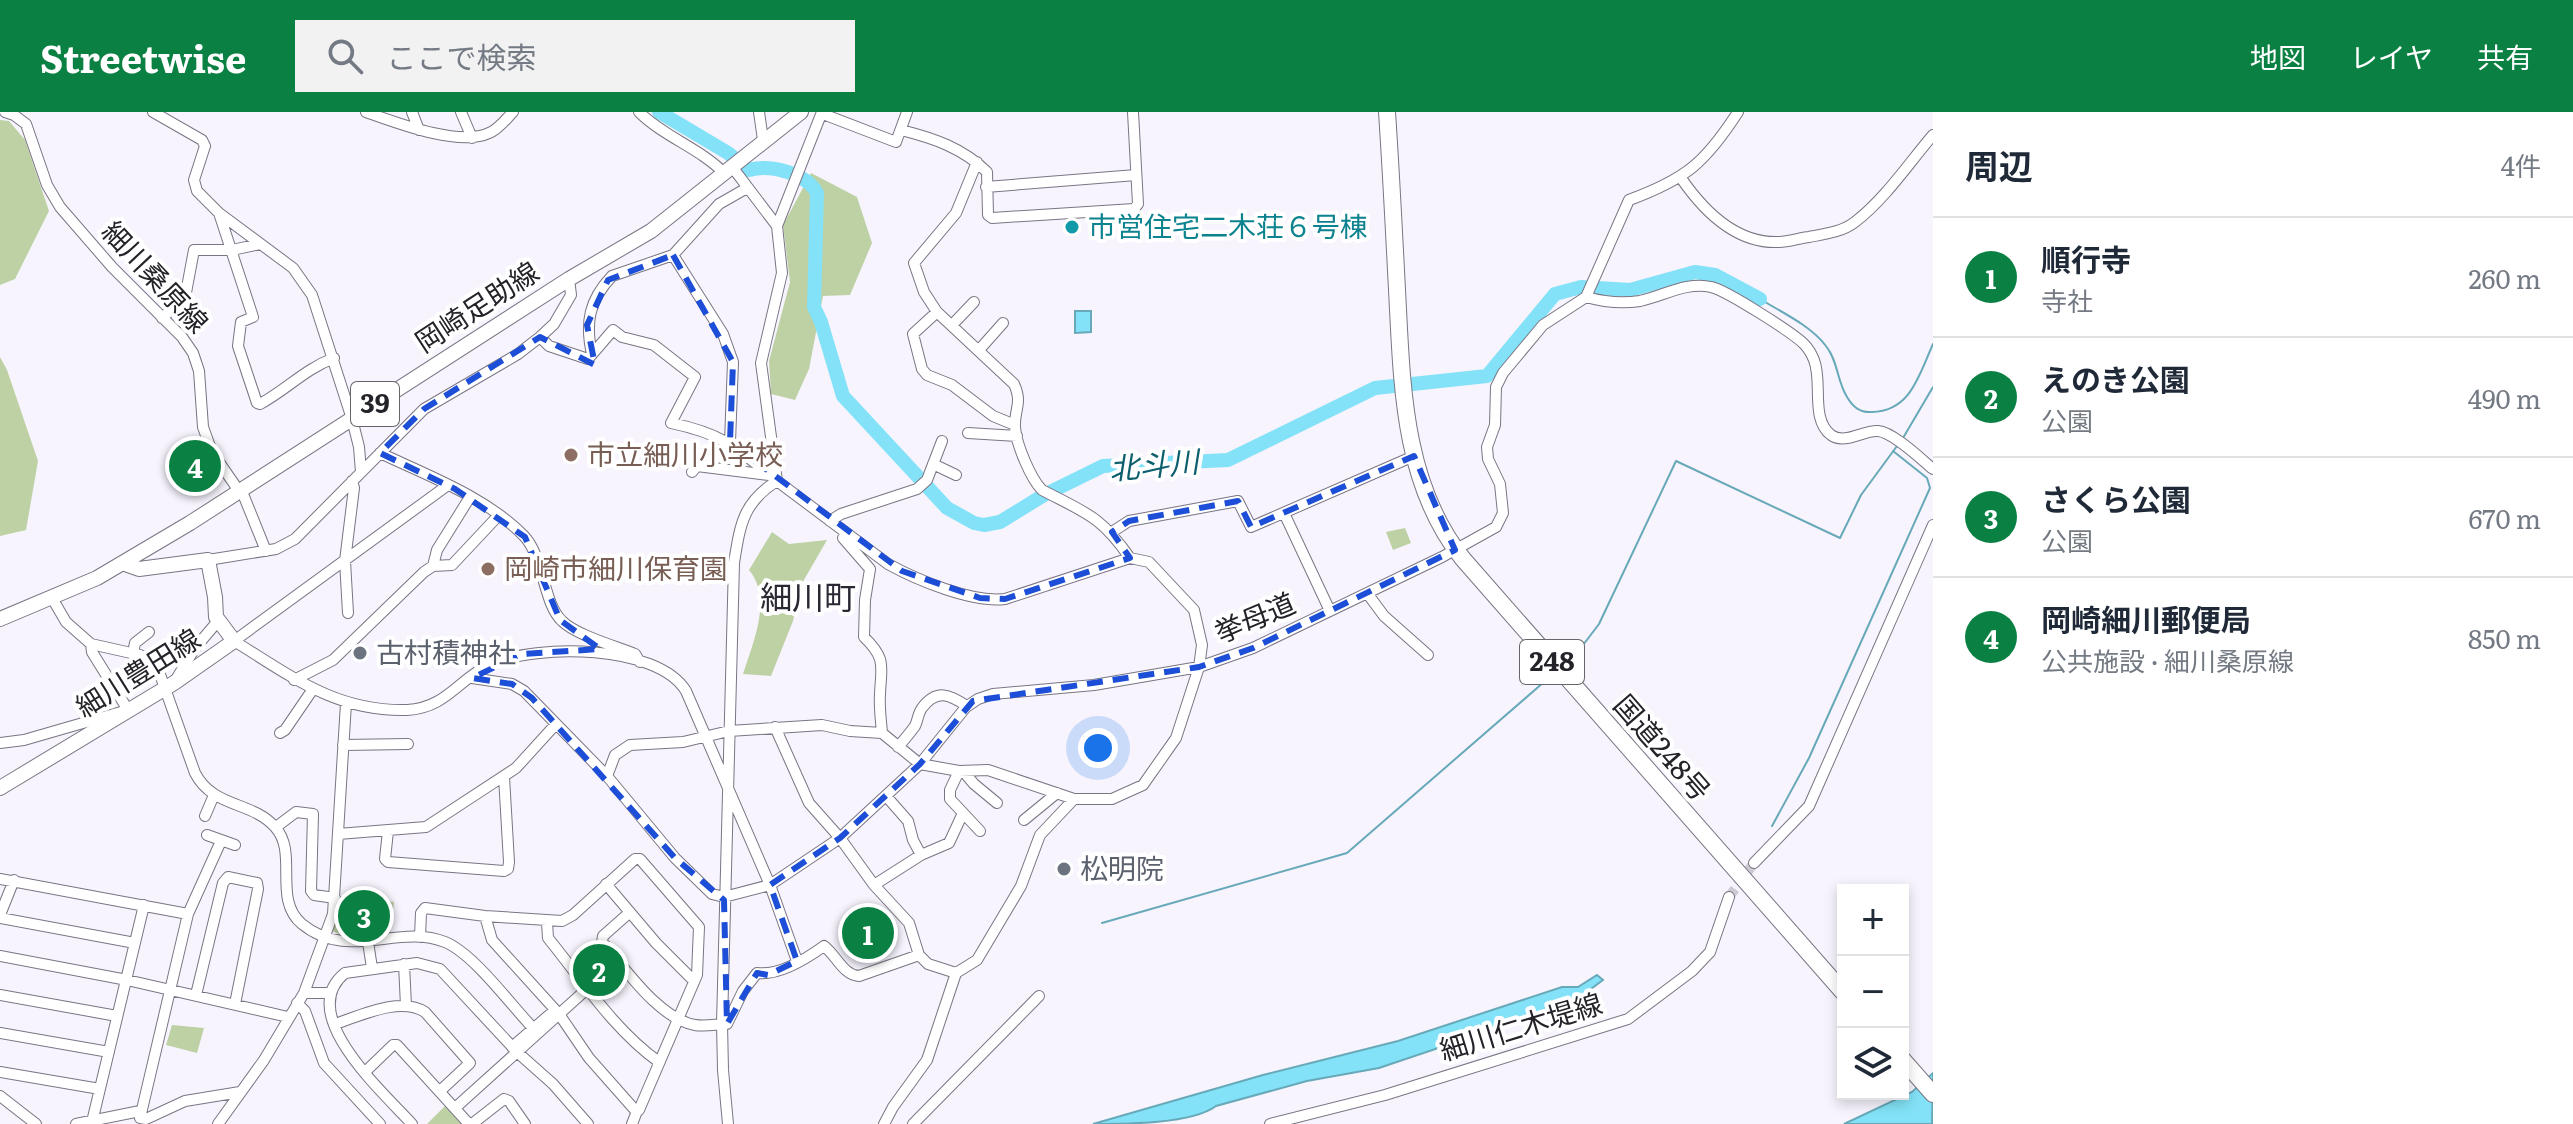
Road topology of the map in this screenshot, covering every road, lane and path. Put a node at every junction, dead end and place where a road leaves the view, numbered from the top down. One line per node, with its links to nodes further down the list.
1 (5, 112): 36 (street, 細川桑原線)
2 (153, 112): 27 (street)
3 (366, 112): 16 (street)
4 (412, 112): 16 (street)
5 (461, 112): 19 (street)
6 (639, 112): 22 (street)
7 (759, 112): 20 (street)
8 (801, 112): 20 (main road, 岡崎足助線 / 39)
9 (907, 112): 17 (street)
10 (1133, 112): 23 (street)
11 (1387, 112): 43 (highway, 国道248号 / 248)
12 (1397, 112): 43 (highway, 国道248号 / 248)
13 (1738, 112): 24 (street)
14 (510, 113): 19 (street)
15 (822, 113): 17 (street); 28 (street)
16 (419, 130): 19 (street)
17 (901, 130): 21 (street)
18 (1933, 135): 24 (street)
19 (472, 138)
20 (763, 140): 22 (main road, 岡崎足助線 / 39)
21 (977, 162): 25 (street); 35 (street)
22 (734, 166): 26 (street); 32 (main road, 岡崎足助線 / 39)
23 (1136, 175): 25 (street); 25 (street)
24 (1681, 178): 33 (street)
25 (986, 187)
26 (747, 188): 28 (street); 31 (street)
27 (219, 213): 29 (street); 30 (street)
28 (777, 226): 56 (street)
29 (260, 244): 30 (street); 42 (street)
30 (232, 250): 36 (street); 42 (street)
31 (673, 255): 41 (street); 48 (street)
32 (569, 279): 39 (street); 44 (main road, 岡崎足助線 / 39)
33 (1586, 297): 52 (street); 66 (street, 挙母道)
34 (974, 302): 38 (street)
35 (937, 312): 38 (street); 45 (street)
36 (162, 318): 59 (street, 細川桑原線)
37 (1003, 323): 40 (street)
38 (952, 325): 40 (street)
39 (540, 337): 41 (street); 49 (street)
40 (979, 350): 45 (street)
41 (592, 354): 48 (street)
42 (334, 358): 44 (street)
43 (1407, 384): 50 (highway, 国道248号 / 248); 66 (highway, 国道248号 / 248)
44 (352, 419): 53 (street); 59 (main road, 岡崎足助線 / 39)
45 (1016, 431): 46 (street); 65 (street)
46 (968, 433)
47 (942, 441): 51 (street)
48 (730, 442): 56 (street)
49 (380, 453): 53 (street); 58 (street)
50 (1414, 456): 61 (street); 66 (highway, 国道248号 / 248)
51 (933, 464): 55 (street); 63 (street)
52 (1933, 469)
53 (361, 472): 57 (street)
54 (692, 472): 56 (street)
55 (956, 475)
56 (774, 478): 63 (street); 95 (street)
57 (352, 481): 67 (street); 70 (street)
58 (448, 485): 60 (street); 70 (street)
59 (240, 490): 67 (street, 細川桑原線); 71 (main road, 岡崎足助線 / 39)
60 (470, 497): 62 (street); 72 (street)
61 (1284, 513): 65 (street); 75 (street)
62 (498, 516): 72 (street); 84 (street)
63 (829, 521): 68 (street); 97 (street)
64 (1933, 525): 126 (street)
65 (1112, 532): 68 (street)
66 (1459, 548): 73 (street, 挙母道); 132 (highway, 国道248号 / 248)
67 (266, 551): 69 (street)
68 (1130, 558): 85 (street)
69 (208, 560): 71 (main road); 78 (main road, 細川豊田線)
70 (345, 561): 76 (street); 80 (street)
71 (122, 563): 74 (main road, 岡崎足助線 / 39)
72 (433, 566): 87 (street)
73 (1367, 593): 75 (street, 挙母道); 83 (street)
74 (52, 598): 77 (main road, 岡崎足助線 / 39); 81 (street)
75 (1330, 611): 85 (street, 挙母道)
76 (348, 613)
77 (0, 619)
78 (218, 621): 80 (main road, 細川豊田線); 88 (street)
79 (149, 632): 82 (street)
80 (234, 641): 87 (street); 88 (main road, 細川豊田線)
81 (91, 644): 82 (street); 92 (street)
82 (133, 653): 88 (street)
83 (1428, 655)
84 (640, 662): 86 (street); 98 (street)
85 (1199, 667): 91 (street); 112 (street, 挙母道)
86 (472, 678): 90 (street); 93 (street)
87 (294, 680): 89 (street)
88 (170, 685): 92 (main road, 細川豊田線); 110 (street)
89 (313, 689): 90 (street); 96 (street)
90 (346, 703): 101 (street)
91 (967, 706): 102 (street); 103 (street)
92 (128, 710): 99 (street); 107 (main road, 細川豊田線)
93 (556, 724): 105 (street); 106 (street)
94 (775, 727): 95 (street); 97 (street); 122 (street)
95 (729, 731): 98 (street); 108 (street)
96 (280, 733)
97 (882, 733): 102 (street)
98 (706, 737): 105 (street); 108 (street)
99 (0, 743)
100 (408, 744): 101 (street)
101 (343, 745): 120 (street)
102 (898, 747): 103 (street)
103 (920, 764): 104 (street); 111 (street)
104 (961, 771): 109 (street); 113 (street); 114 (street)
105 (607, 776): 133 (street)
106 (504, 777): 118 (street); 118 (street)
107 (0, 788)
108 (729, 791): 130 (street); 133 (street)
109 (1057, 793): 112 (street); 116 (street)
110 (214, 795): 115 (street); 117 (street)
111 (886, 796): 122 (street); 125 (street)
112 (1074, 799): 152 (street)
113 (997, 803)
114 (962, 815): 119 (street); 125 (street)
115 (205, 816)
116 (1024, 820)
117 (276, 827): 135 (street); 142 (street)
118 (388, 831): 120 (street)
119 (980, 831)
120 (338, 834): 135 (street)
121 (207, 835): 123 (street)
122 (840, 838): 130 (street); 131 (street)
123 (221, 841): 124 (street); 138 (street)
124 (235, 845)
125 (921, 855): 131 (street)
126 (1754, 863)
127 (0, 879): 128 (street)
128 (14, 880): 136 (street); 139 (street)
129 (606, 884): 137 (street); 141 (street); 154 (street)
130 (770, 885): 133 (street); 148 (street)
131 (874, 885): 146 (street)
132 (1763, 895): 151 (highway, 国道248号 / 248); 155 (highway, 国道248号 / 248)
133 (724, 897): 171 (street)
134 (1729, 897): 203 (street, 細川仁木堤線)
135 (335, 898): 142 (street)
136 (144, 905): 138 (street); 145 (street)
137 (629, 913): 154 (street); 169 (street)
138 (188, 914): 157 (street)
139 (0, 916): 145 (street)
140 (485, 916): 141 (street); 143 (street); 166 (street)
141 (547, 922): 156 (street)
142 (325, 936): 144 (street); 158 (street)
143 (420, 937): 144 (street); 172 (street)
144 (368, 942): 150 (street)
145 (135, 943): 153 (street)
146 (919, 955): 148 (street); 152 (street)
147 (0, 956): 153 (street)
148 (797, 961): 171 (street)
149 (404, 964): 150 (street); 165 (street); 174 (street)
150 (372, 968): 159 (street)
151 (1837, 971)
152 (956, 973): 201 (street)
153 (127, 980): 157 (street); 167 (street)
154 (694, 981): 169 (street)
155 (1837, 985)
156 (588, 988): 166 (street); 177 (street)
157 (169, 989): 161 (street); 188 (street)
158 (304, 993): 159 (street); 163 (street)
159 (331, 993): 170 (street)
160 (0, 995): 167 (street)
161 (196, 995): 164 (street); 164 (street)
162 (1039, 996): 202 (street)
163 (297, 1003): 168 (street); 194 (street)
164 (235, 1004): 168 (street)
165 (406, 1006): 170 (street); 183 (street)
166 (557, 1012): 172 (street); 174 (street); 189 (street)
167 (117, 1016): 176 (street)
168 (288, 1017): 184 (street)
169 (678, 1018): 171 (street); 177 (street)
170 (335, 1024): 180 (street)
171 (722, 1024): 200 (street)
172 (533, 1028): 174 (street)
173 (0, 1033): 176 (street)
174 (515, 1049): 187 (street); 198 (street)
175 (1909, 1051): 181 (highway)
176 (109, 1052): 182 (street)
177 (659, 1062): 189 (street)
178 (1909, 1067): 185 (highway)
179 (0, 1072): 182 (street)
180 (365, 1072): 183 (street); 195 (street)
181 (1933, 1078)
182 (100, 1089): 190 (street)
183 (440, 1091): 187 (street)
184 (240, 1092): 188 (street); 193 (street)
185 (1933, 1094)
186 (0, 1096): 191 (street)
187 (455, 1108): 196 (street)
188 (140, 1111): 190 (street)
189 (637, 1111): 199 (street)
190 (92, 1122): 192 (street)
191 (36, 1124)
192 (76, 1124)
193 (218, 1124)
194 (380, 1124)
195 (412, 1124)
196 (471, 1124): 197 (street)
197 (525, 1124)
198 (588, 1124)
199 (632, 1124)
200 (728, 1124)
201 (884, 1124)
202 (913, 1124)
203 (1270, 1124)

